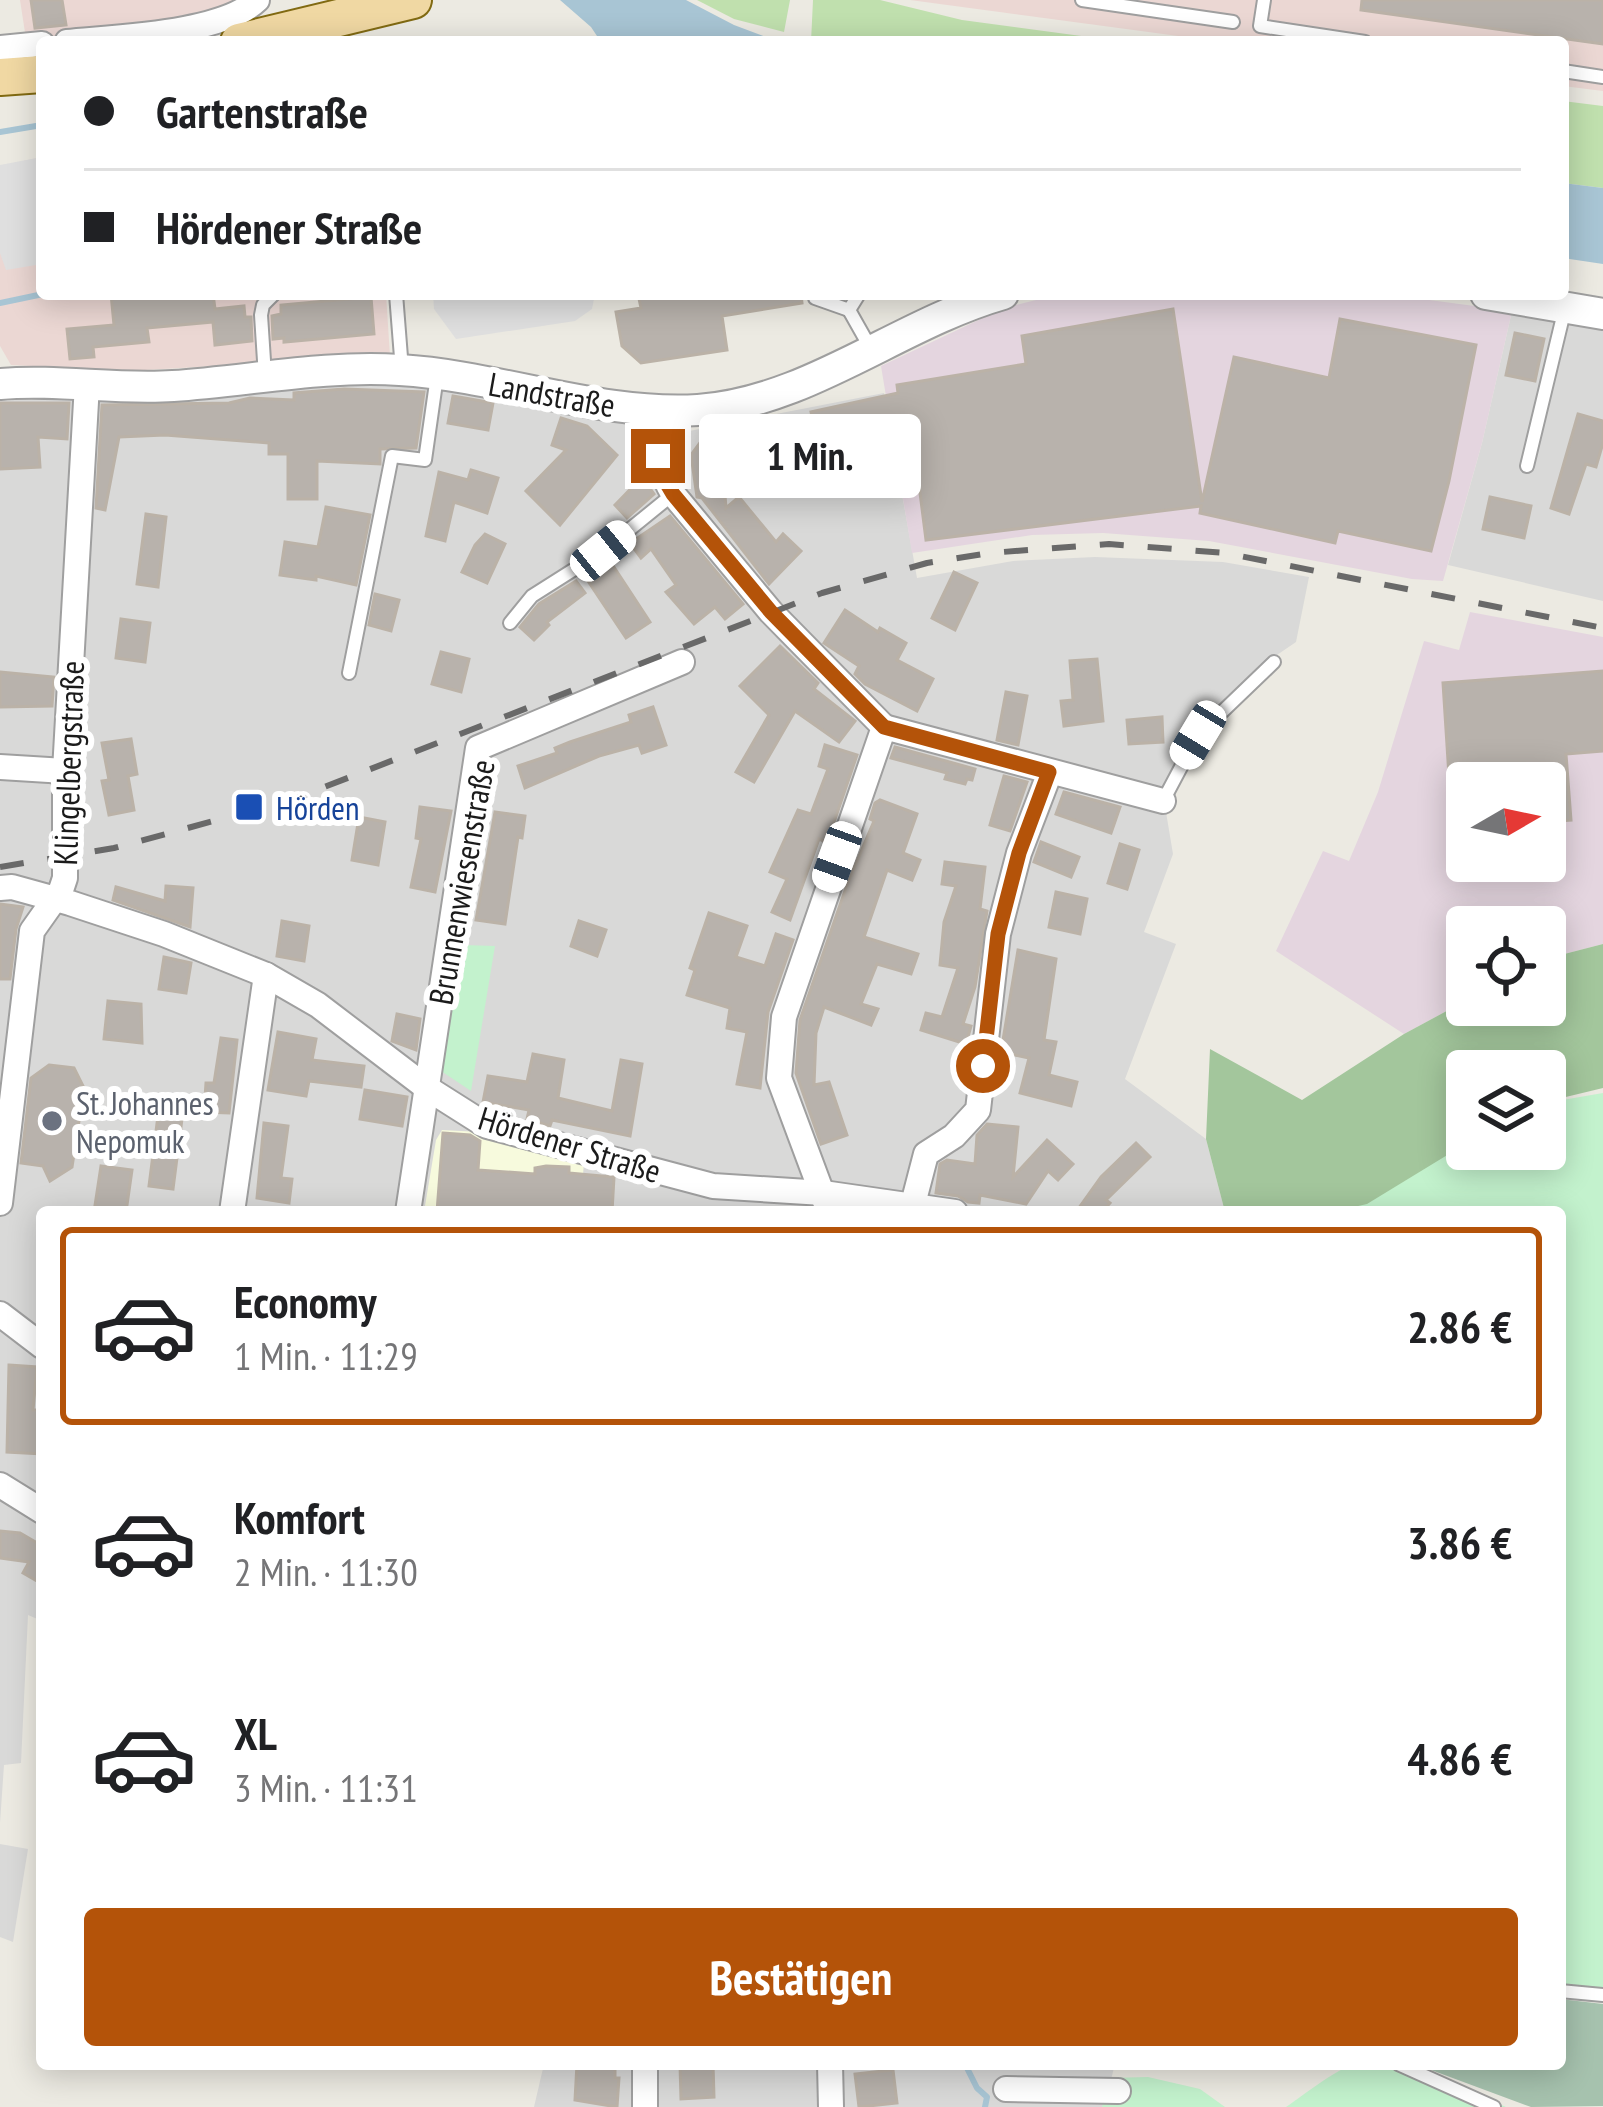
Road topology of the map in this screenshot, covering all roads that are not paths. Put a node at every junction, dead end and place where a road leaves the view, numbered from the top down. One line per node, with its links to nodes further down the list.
1 (257, 0): 6 (street)
2 (1082, 0): 5 (lane)
3 (1264, 0): 8 (lane)
4 (399, 4): 7 (main road)
5 (1234, 22)
6 (129, 36)
7 (263, 36)
8 (1326, 36)
9 (36, 45): 10 (street)
10 (0, 48)
11 (1569, 72): 14 (lane)
12 (36, 74): 13 (main road)
13 (0, 77)
14 (1603, 77)
15 (268, 300): 27 (lane)
16 (396, 300): 25 (lane)
17 (821, 300): 22 (lane)
18 (856, 300): 22 (lane)
19 (987, 300): 24 (street, Landstraße)
20 (1522, 300): 21 (street)
21 (1565, 307): 23 (street); 31 (lane)
22 (850, 310): 24 (lane)
23 (1603, 314)
24 (872, 350): 30 (street, Landstraße)
25 (402, 370): 26 (street, Landstraße); 27 (street, Landstraße)
26 (437, 375): 30 (street, Landstraße); 36 (lane)
27 (265, 377): 29 (street, Landstraße)
28 (0, 384): 29 (street, Landstraße)
29 (87, 384): 39 (street, Klingelbergstraße)
30 (657, 410): 32 (street)
31 (1527, 466)
32 (673, 494): 33 (lane); 37 (street)
33 (511, 623)
34 (682, 662): 45 (street, Brunnenwiesenstraße)
35 (1274, 662): 41 (lane)
36 (350, 674)
37 (884, 727): 40 (street); 47 (street)
38 (0, 767): 39 (street)
39 (64, 771): 43 (street, Klingelbergstraße)
40 (1049, 772): 41 (street); 51 (street)
41 (1162, 801)
42 (0, 888): 43 (street, Hördener Straße)
43 (55, 899): 44 (street, Hördener Straße); 46 (street, Klingelbergstraße)
44 (266, 975): 45 (street, Hördener Straße); 48 (street)
45 (427, 1088): 47 (street, Hördener Straße); 49 (street)
46 (0, 1202)
47 (826, 1202): 50 (street, Hördener Straße)
48 (233, 1206)
49 (409, 1206)
50 (890, 1206)
51 (922, 1206)
52 (0, 1314): 53 (street)
53 (36, 1341)
54 (0, 1485): 55 (street)
55 (36, 1506)
56 (1566, 1992): 57 (lane)
57 (1603, 1995)
58 (645, 2070): 63 (street)
59 (830, 2070): 64 (street)
60 (1411, 2070): 65 (lane)
61 (1006, 2089): 62 (street)
62 (1116, 2099)
63 (645, 2107)
64 (831, 2107)
65 (1494, 2107)

